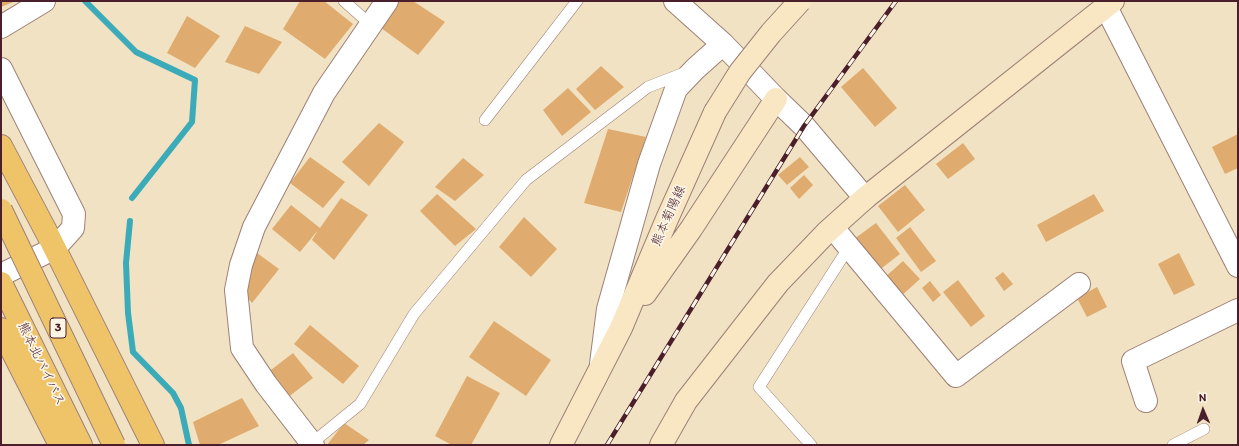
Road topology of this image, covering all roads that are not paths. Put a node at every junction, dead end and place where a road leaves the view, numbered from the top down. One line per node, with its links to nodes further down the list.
1 (44, 1): 9 (street)
2 (344, 1): 8 (lane)
3 (387, 1): 8 (street)
4 (577, 1): 14 (lane)
5 (675, 1): 10 (street)
6 (800, 1): 26 (main road, 熊本菊陽線, bridge)
7 (1110, 4): 16 (main road); 21 (street)
8 (371, 25): 31 (street)
9 (1, 28)
10 (723, 44): 12 (street); 13 (street)
11 (1, 69): 20 (street)
12 (695, 69): 28 (street); 31 (lane)
13 (776, 99): 16 (street); 26 (main road)
14 (485, 120)
15 (1, 146): 20 (highway)
16 (865, 198): 18 (main road)
17 (1, 210): 34 (highway, 3, bridge)
18 (833, 228): 19 (street); 37 (main road)
19 (849, 247): 24 (street); 38 (lane)
20 (55, 248): 22 (street); 35 (highway)
21 (1238, 266)
22 (1, 275)
23 (1, 283): 33 (highway, 熊本北バイパス)
24 (1079, 284)
25 (1238, 310): 29 (street)
26 (621, 328): 28 (main road, 熊本菊陽線)
27 (1, 329): 32 (highway)
28 (601, 368): 36 (main road, 熊本菊陽線)
29 (1146, 401)
30 (1204, 428): 39 (lane)
31 (313, 444)
32 (60, 445)
33 (81, 445)
34 (114, 445)
35 (153, 445)
36 (561, 445)
37 (661, 445)
38 (811, 445)
39 (1173, 445)

